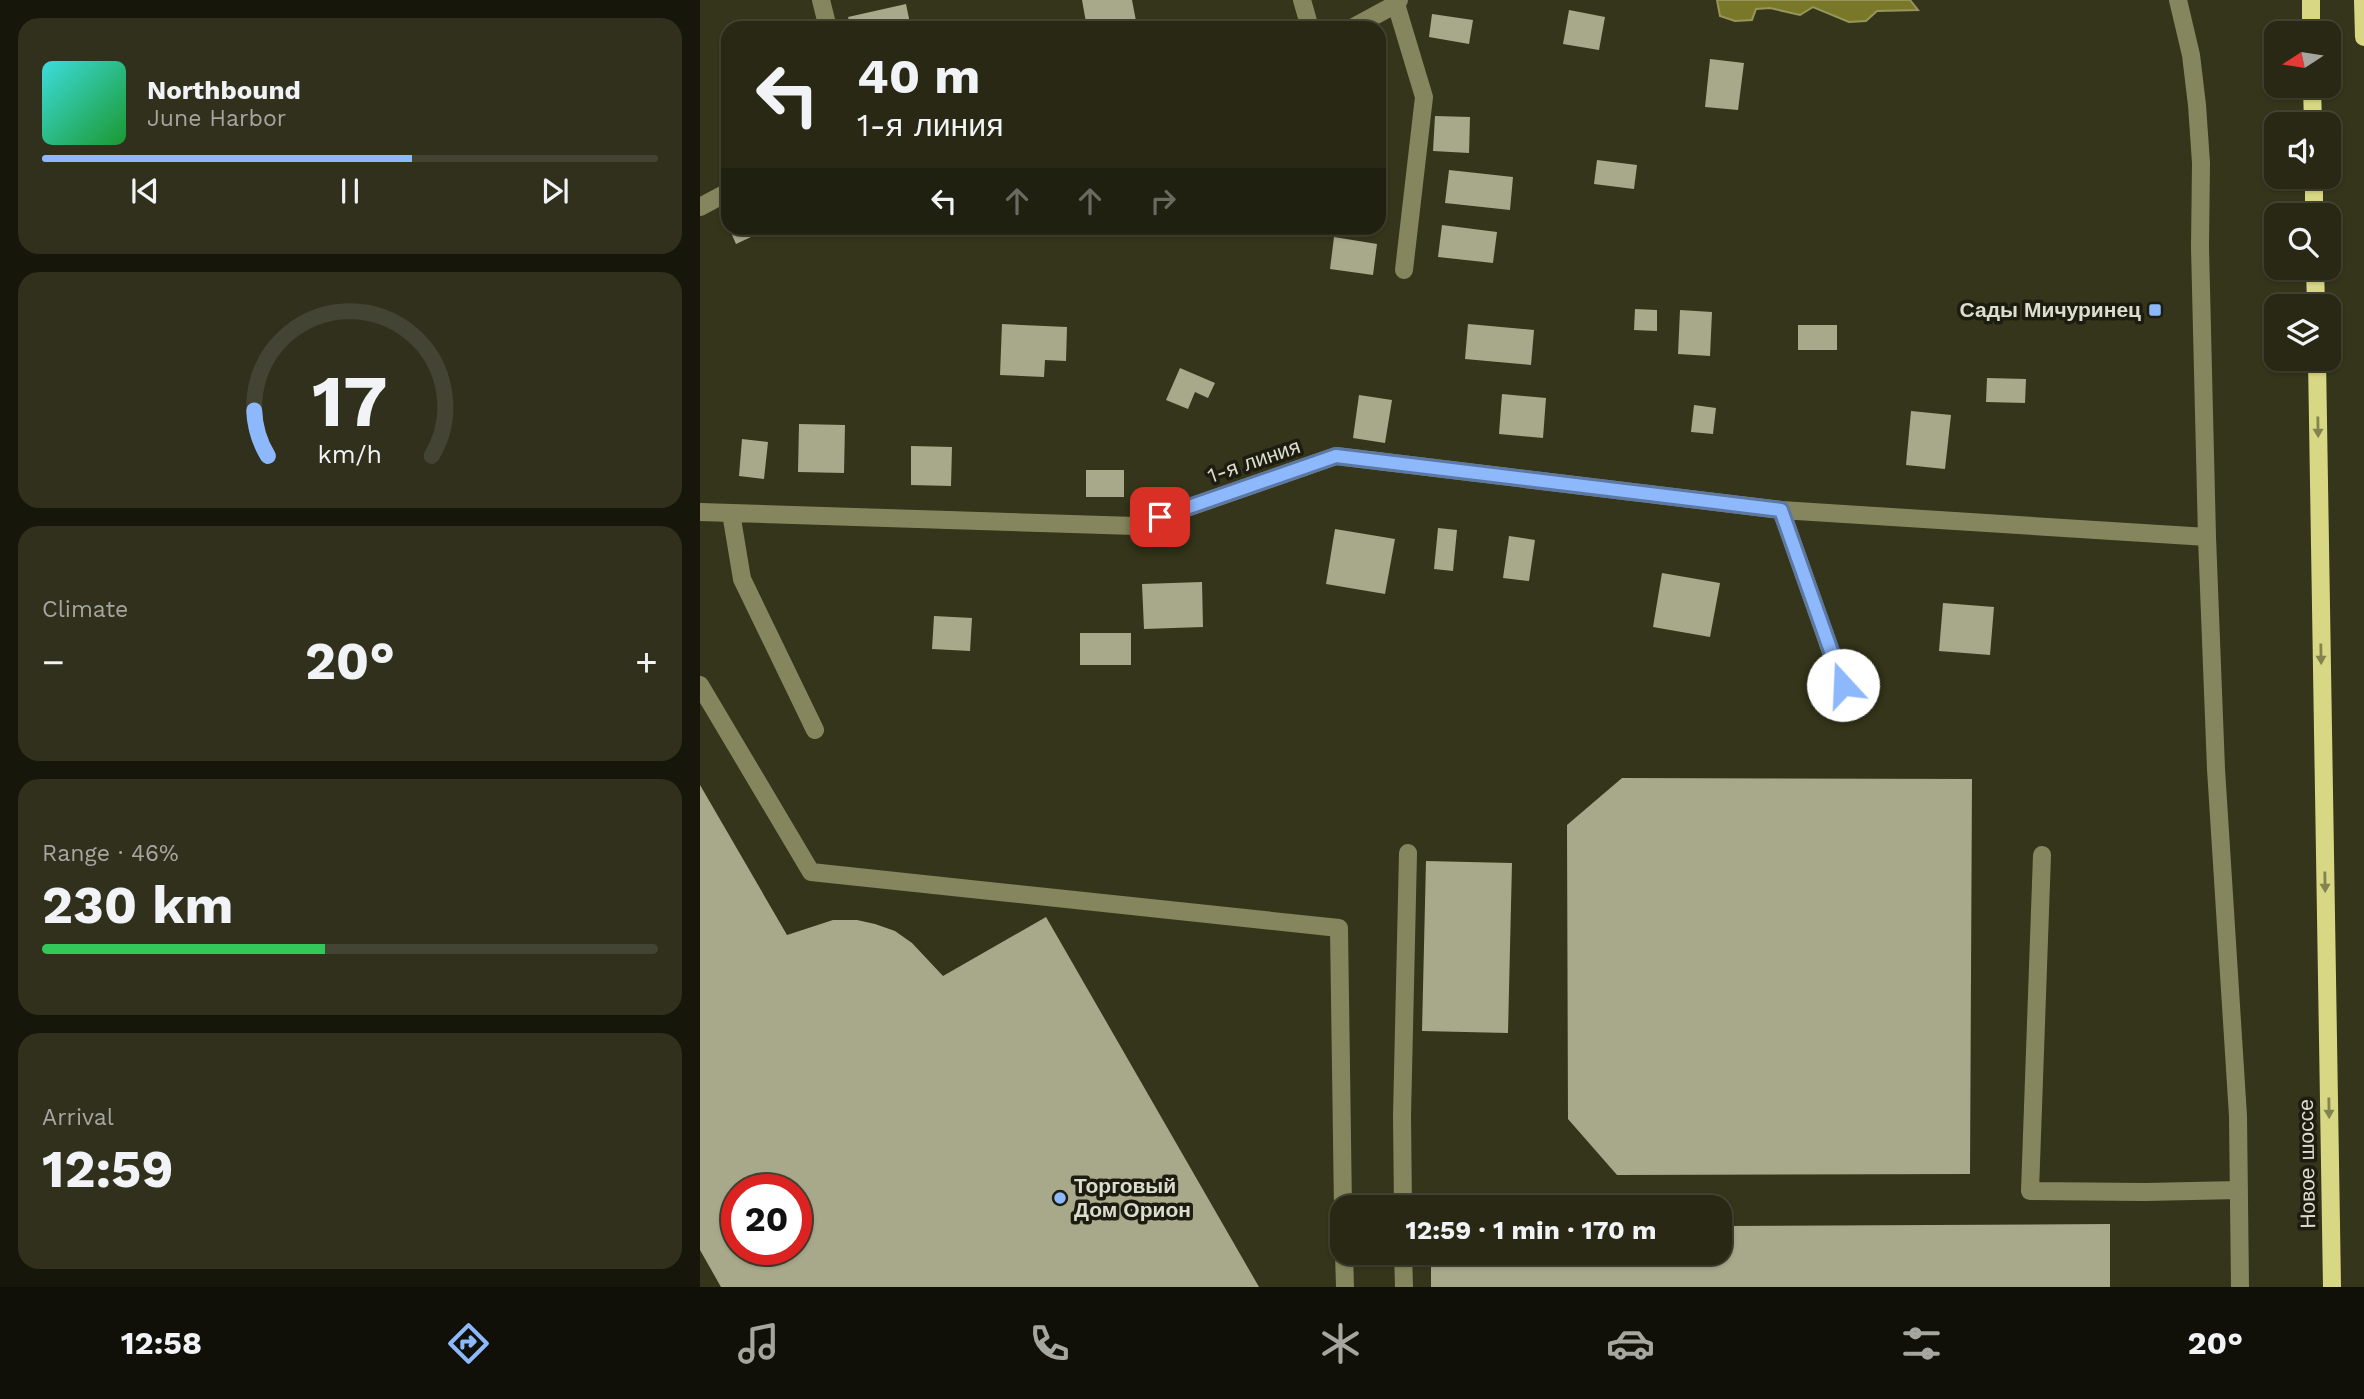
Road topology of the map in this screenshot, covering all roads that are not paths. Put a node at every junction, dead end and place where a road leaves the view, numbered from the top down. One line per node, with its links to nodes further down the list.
1 (821, 0): 7 (street)
2 (1302, 0): 8 (street)
3 (2178, 0): 19 (street)
4 (2311, 0): 10 (main road)
5 (2363, 0): 11 (main road)
6 (1397, 2): 9 (street); 14 (street)
7 (826, 21)
8 (1308, 21)
9 (1364, 21)
10 (2311, 21)
11 (2364, 37)
12 (721, 196): 13 (street)
13 (700, 207)
14 (1404, 270)
15 (2316, 371): 33 (main road, Новое шоссе, one-way to 33)
16 (1781, 510): 18 (street, 1-я линия); 19 (street, 1-я линия); 21 (street)
17 (700, 512): 18 (street, 1-я линия)
18 (731, 513): 22 (street)
19 (2207, 537): 25 (street)
20 (700, 685): 26 (street)
21 (1843, 685)
22 (815, 730)
23 (1408, 853): 27 (street)
24 (2042, 855): 25 (street)
25 (2239, 1190): 32 (street)
26 (1343, 1195)
27 (1403, 1195)
28 (1344, 1265): 30 (street)
29 (1403, 1265): 31 (street)
30 (1345, 1287)
31 (1404, 1287)
32 (2240, 1287)
33 (2332, 1287)

